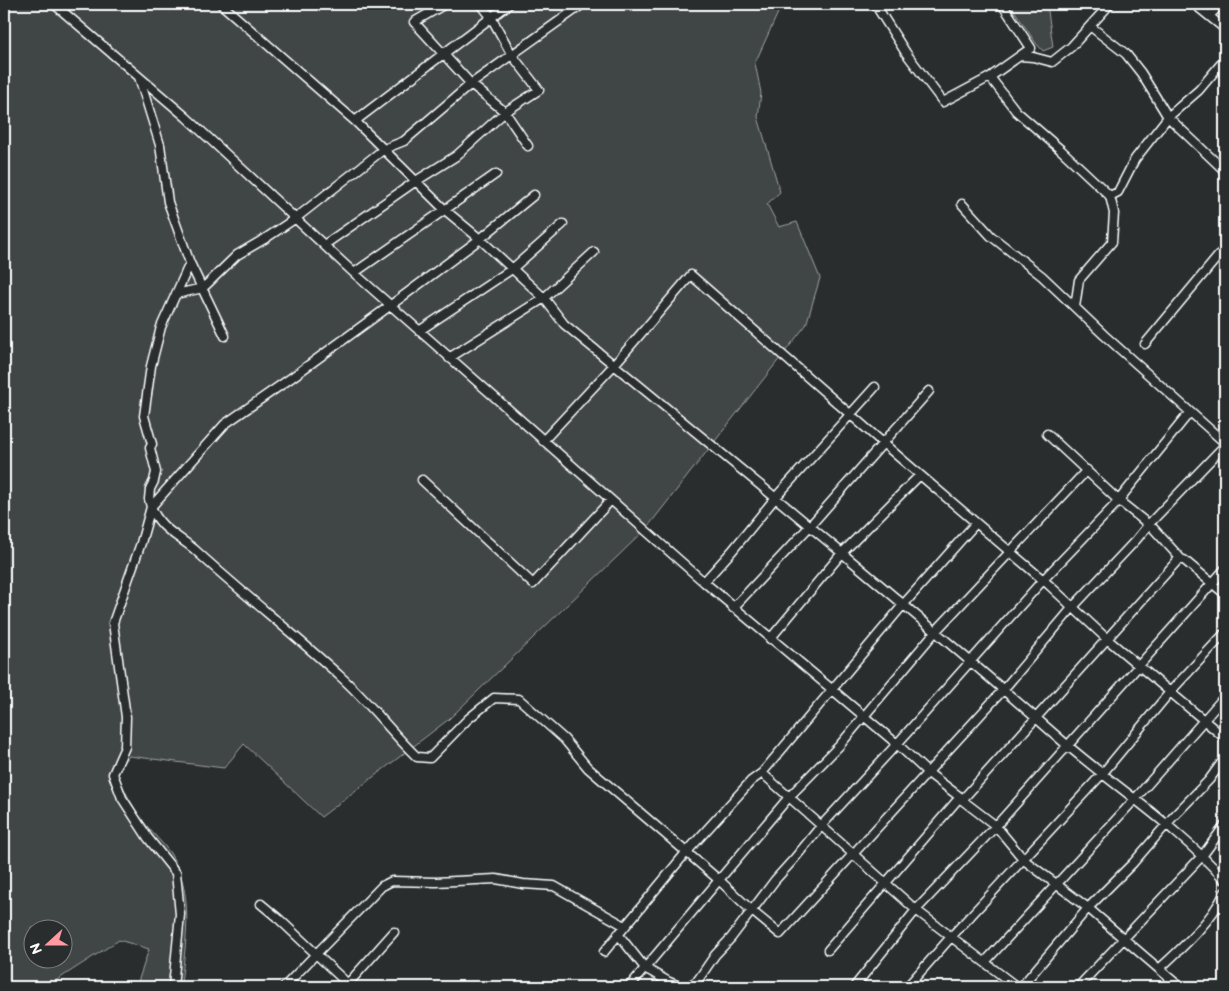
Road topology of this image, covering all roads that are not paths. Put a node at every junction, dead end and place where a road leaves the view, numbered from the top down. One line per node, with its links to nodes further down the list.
1 (54, 4): 20 (street)
2 (221, 4): 25 (street)
3 (446, 4): 16 (street)
4 (481, 4): 13 (street)
5 (508, 4): 13 (street)
6 (583, 4): 17 (street)
7 (875, 4): 21 (street)
8 (1002, 4): 18 (street)
9 (1110, 4): 14 (street)
10 (1194, 4): 12 (street)
11 (1221, 4): 12 (street)
12 (1209, 16): 15 (street)
13 (491, 17): 16 (street); 17 (street)
14 (1090, 26): 18 (street); 24 (street)
15 (1225, 29)
16 (444, 55): 22 (street); 25 (street)
17 (512, 55): 22 (street); 23 (street)
18 (1020, 56): 21 (street)
19 (1225, 58): 24 (street)
20 (139, 77): 35 (street); 41 (street)
21 (990, 77): 32 (street)
22 (471, 84): 23 (street); 27 (street)
23 (505, 112): 26 (street); 30 (street)
24 (1168, 117): 28 (street); 32 (street)
25 (355, 121): 27 (street)
26 (528, 146)
27 (384, 149): 30 (street); 35 (street)
28 (1225, 171)
29 (496, 174): 34 (street)
30 (416, 181): 34 (street); 38 (street)
31 (534, 195): 37 (street)
32 (1110, 196): 48 (street)
33 (962, 204): 48 (street)
34 (445, 210): 37 (street); 43 (street)
35 (296, 218): 38 (street); 44 (street)
36 (563, 224): 42 (street)
37 (480, 239): 42 (street); 47 (street)
38 (324, 245): 43 (street)
39 (1225, 248): 51 (street)
40 (594, 252): 46 (street)
41 (190, 263): 44 (street); 45 (street)
42 (512, 269): 46 (street); 49 (street)
43 (354, 273): 47 (street)
44 (203, 288): 45 (street); 50 (street)
45 (176, 294): 68 (street)
46 (544, 298): 52 (street); 53 (street)
47 (391, 305): 49 (street); 68 (street)
48 (1075, 308): 56 (street)
49 (419, 331): 52 (street)
50 (224, 336)
51 (1145, 344)
52 (449, 358): 59 (street)
53 (614, 365): 57 (street); 59 (street); 65 (street)
54 (875, 387): 57 (street)
55 (929, 391): 60 (street)
56 (1190, 412): 61 (street); 67 (street)
57 (851, 414): 60 (street); 65 (street)
58 (1047, 434): 62 (street)
59 (543, 441): 66 (street)
60 (883, 442): 63 (street); 71 (street)
61 (1225, 444): 70 (street)
62 (1087, 470): 67 (street); 72 (street)
63 (920, 475): 69 (street); 73 (street)
64 (422, 480): 66 (street)
65 (776, 497): 71 (street); 77 (street)
66 (611, 500): 77 (street)
67 (1118, 500): 70 (street); 76 (street)
68 (151, 507): 110 (street); 135 (street)
69 (976, 523): 72 (street); 80 (street)
70 (1148, 524): 74 (street); 81 (street)
71 (810, 526): 73 (street); 82 (street)
72 (1011, 552): 76 (street); 83 (street)
73 (842, 553): 80 (street); 85 (street)
74 (1181, 559): 78 (street); 86 (street)
75 (1225, 569): 78 (street)
76 (1043, 580): 81 (street); 87 (street)
77 (704, 582): 82 (street)
78 (1213, 583): 79 (street); 88 (street)
79 (1225, 594)
80 (903, 605): 83 (street); 89 (street)
81 (1073, 607): 86 (street); 90 (street)
82 (733, 608): 85 (street)
83 (935, 632): 87 (street); 93 (street)
84 (1225, 633): 91 (street)
85 (770, 639): 89 (street)
86 (1107, 639): 88 (street); 94 (street)
87 (971, 662): 90 (street); 97 (street)
88 (1140, 665): 91 (street); 98 (street)
89 (831, 690): 93 (street); 101 (street)
90 (1003, 690): 94 (street); 100 (street)
91 (1170, 692): 95 (street); 102 (street)
92 (1225, 696): 95 (street)
93 (863, 716): 97 (street); 103 (street)
94 (1036, 718): 98 (street); 104 (street)
95 (1203, 721): 96 (street); 105 (street)
96 (1225, 738)
97 (896, 744): 100 (street); 108 (street)
98 (1067, 745): 102 (street); 109 (street)
99 (1225, 758): 106 (street)
100 (927, 772): 104 (street); 111 (street)
101 (762, 773): 103 (street); 110 (street)
102 (1103, 773): 105 (street); 113 (street)
103 (789, 797): 108 (street); 114 (street)
104 (961, 799): 109 (street); 116 (street)
105 (1135, 799): 106 (street); 117 (street)
106 (1166, 825): 112 (street); 120 (street)
107 (1225, 825): 112 (street)
108 (822, 826): 111 (street); 122 (street)
109 (996, 826): 113 (street); 121 (street)
110 (688, 851): 114 (street); 123 (street)
111 (852, 853): 116 (street); 122 (street)
112 (1203, 855): 115 (street); 127 (street)
113 (1024, 860): 117 (street); 126 (street)
114 (720, 880): 122 (street); 132 (street)
115 (1225, 880)
116 (885, 883): 121 (street); 128 (street)
117 (1057, 884): 120 (street); 131 (street)
118 (1225, 892): 133 (street)
119 (261, 904): 130 (street)
120 (1088, 908): 127 (street); 140 (street)
121 (916, 910): 126 (street); 138 (street)
122 (752, 911): 132 (street)
123 (625, 926): 125 (street); 130 (street)
124 (394, 932): 134 (street)
125 (618, 934): 129 (street); 132 (street)
126 (951, 937): 131 (street); 139 (street)
127 (1124, 938): 133 (street); 141 (street)
128 (828, 950)
129 (604, 952)
130 (317, 955): 134 (street); 136 (street)
131 (985, 962): 140 (street)
132 (645, 968): 137 (street)
133 (1159, 969): 142 (street)
134 (348, 986)
135 (173, 987)
136 (284, 987)
137 (629, 987)
138 (854, 987)
139 (907, 987)
140 (1019, 987)
141 (1078, 987)
142 (1180, 987)

